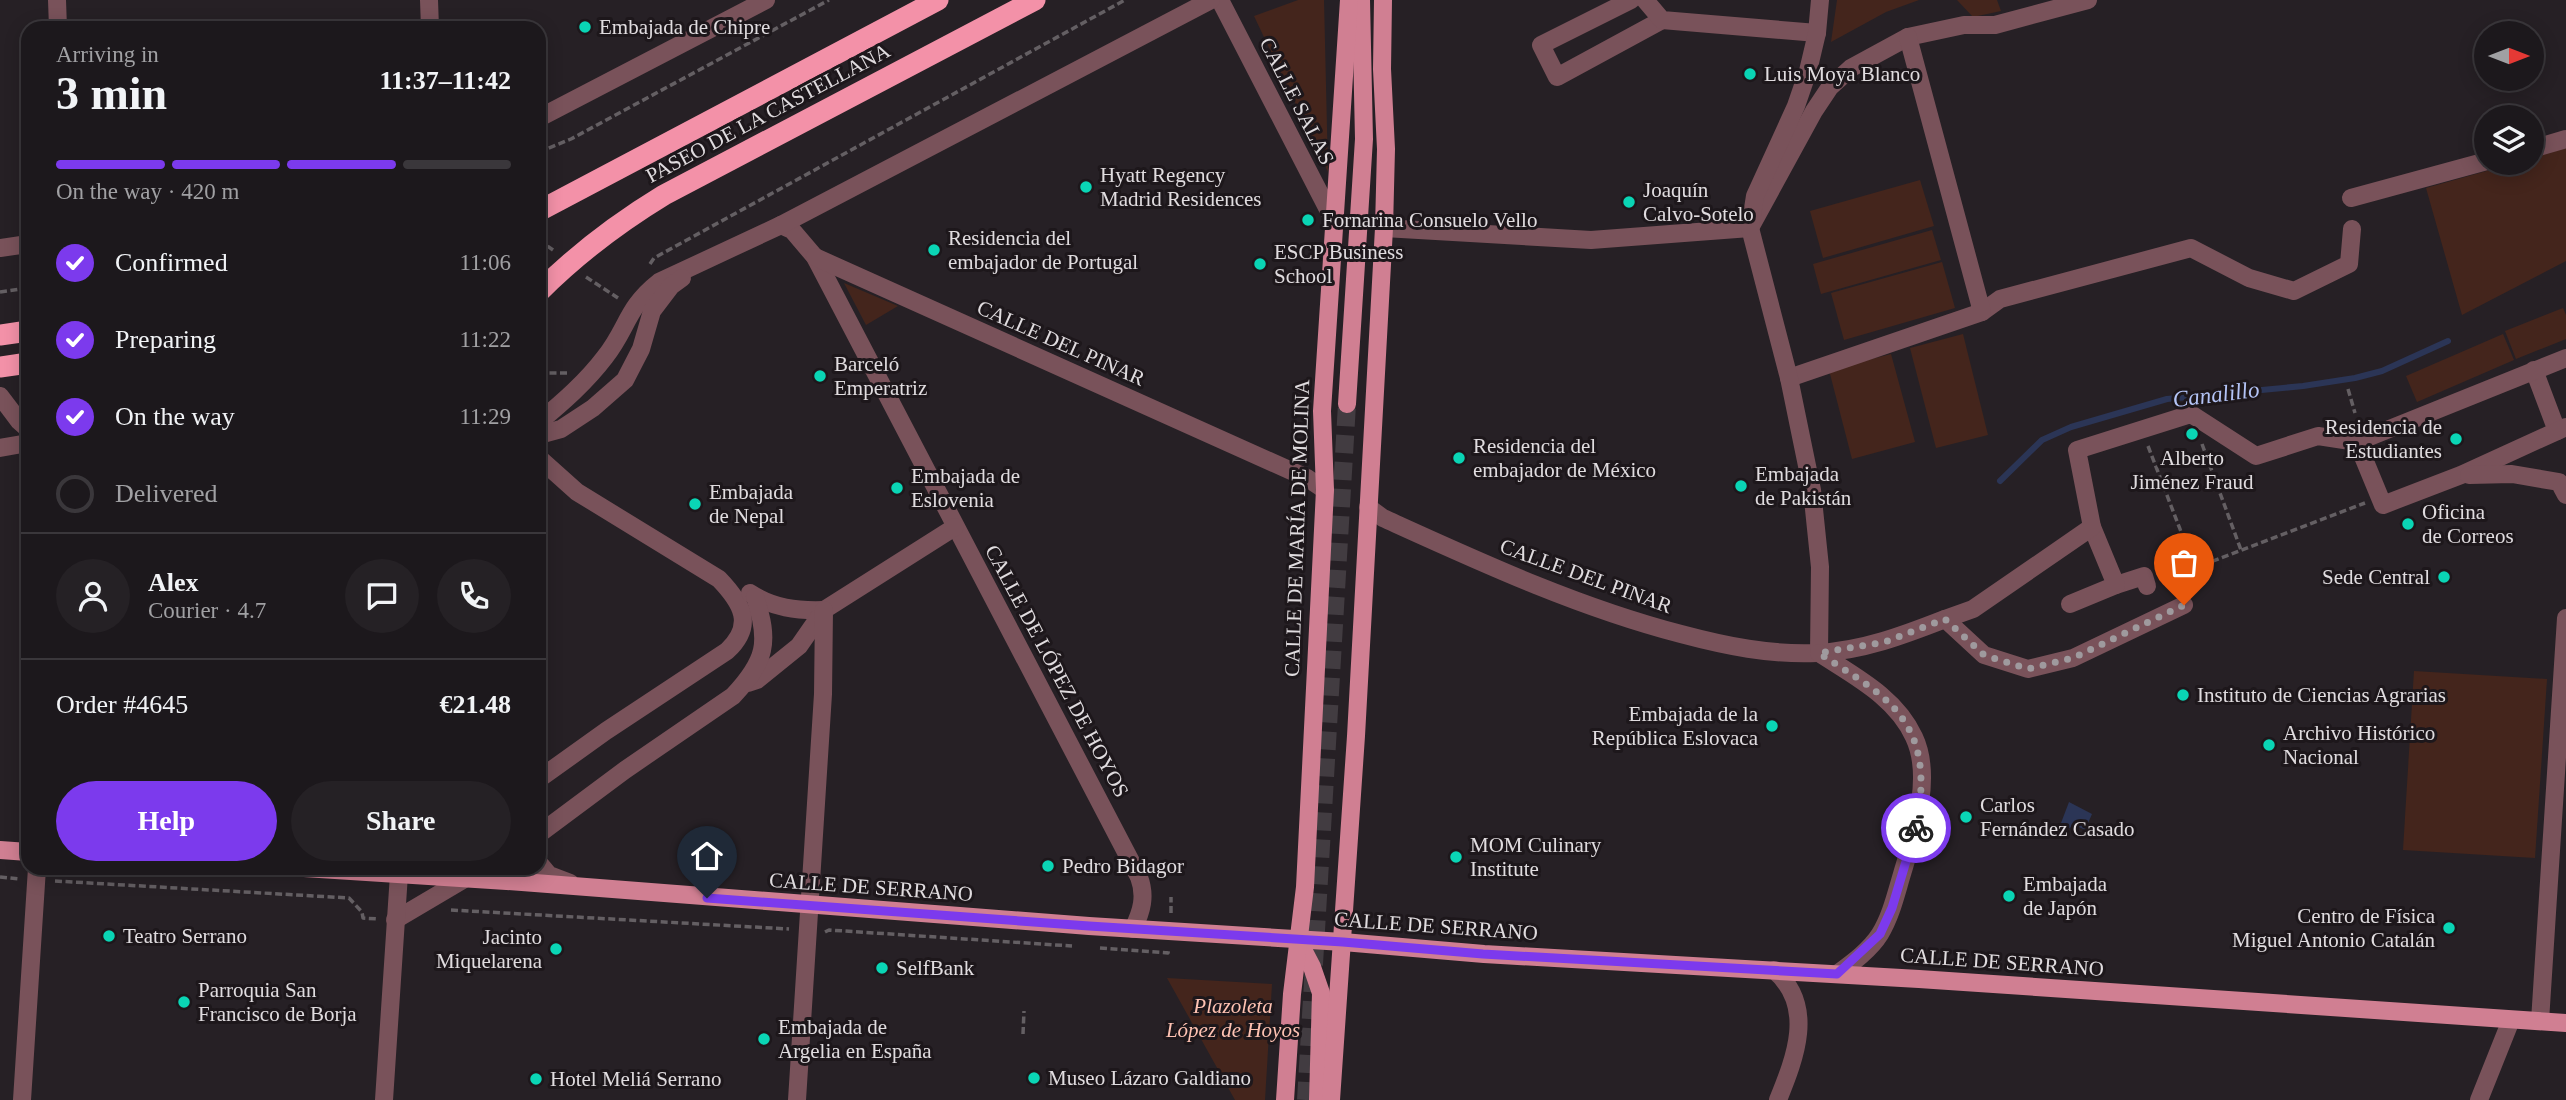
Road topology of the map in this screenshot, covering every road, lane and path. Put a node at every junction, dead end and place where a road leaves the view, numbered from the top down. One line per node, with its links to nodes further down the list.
1 (57, 0): 18 (street)
2 (429, 0): 19 (street)
3 (766, 0): 22 (street)
4 (828, 0): 25 (path)
5 (938, 0): 28 (highway, PASEO DE LA CASTELLANA)
6 (1035, 0): 42 (highway, PASEO DE LA CASTELLANA)
7 (1125, 0): 29 (path)
8 (1210, 0): 31 (street)
9 (1220, 0): 30 (street, CALLE SALAS)
10 (1349, 0): 30 (main road, CALLE DE MARÍA DE MOLINA)
11 (1361, 0): 56 (main road)
12 (1383, 0): 32 (main road)
13 (1632, 0): 17 (street)
14 (1645, 0): 17 (street)
15 (1820, 0): 20 (street)
16 (2088, 0): 21 (street)
17 (1662, 20): 20 (street)
18 (58, 21)
19 (430, 21)
20 (1817, 33): 33 (street)
21 (1908, 37): 33 (street); 46 (street)
22 (546, 114)
23 (2566, 139): 24 (street)
24 (2544, 145)
25 (546, 149)
26 (2474, 165): 27 (street)
27 (2351, 198)
28 (546, 207)
29 (746, 207)
30 (1335, 223): 67 (main road, CALLE DE MARÍA DE MOLINA)
31 (781, 225): 39 (street); 40 (street, CALLE DE LÓPEZ DE HOYOS)
32 (1384, 228): 33 (street); 70 (main road)
33 (1750, 228): 53 (street)
34 (2352, 229): 46 (street)
35 (21, 245): 37 (street)
36 (546, 245): 38 (path)
37 (0, 248)
38 (553, 250)
39 (713, 256): 59 (street); 63 (street)
40 (816, 257): 67 (street, CALLE DEL PINAR); 71 (street, CALLE DE LÓPEZ DE HOYOS)
41 (584, 276): 45 (path)
42 (546, 285)
43 (21, 289): 44 (path)
44 (0, 292)
45 (621, 300)
46 (1982, 312): 53 (street)
47 (21, 332): 48 (highway)
48 (0, 335)
49 (2566, 358): 52 (street)
50 (21, 364): 51 (highway)
51 (0, 367)
52 (2534, 370): 61 (street); 64 (street)
53 (1789, 379): 85 (street)
54 (2348, 389): 57 (path)
55 (0, 396): 60 (street)
56 (1347, 404)
57 (2355, 413)
58 (2191, 414): 62 (street); 64 (street); 73 (path)
59 (546, 416)
60 (21, 424)
61 (2562, 429): 66 (street)
62 (2142, 430): 72 (street); 74 (path)
63 (546, 433)
64 (2357, 442): 69 (street)
65 (546, 464): 75 (street)
66 (2461, 475): 68 (street); 69 (street)
67 (1325, 490): 110 (main road, CALLE DE MARÍA DE MOLINA)
68 (2566, 495)
69 (2378, 498): 73 (path)
70 (1368, 507): 85 (street, CALLE DEL PINAR); 111 (main road)
71 (955, 527): 81 (street); 107 (street, CALLE DE LÓPEZ DE HOYOS)
72 (2092, 527): 77 (street); 83 (street, CALLE DEL PINAR)
73 (2241, 551): 74 (path)
74 (2194, 568): 76 (path)
75 (719, 579): 78 (street); 88 (street)
76 (2152, 584): 77 (street)
77 (2116, 585): 79 (street)
78 (755, 597): 81 (street); 86 (street)
79 (2070, 604)
80 (2184, 605): 83 (street)
81 (824, 610): 86 (street); 103 (street)
82 (2566, 618): 84 (street)
83 (1945, 619): 85 (street, CALLE DEL PINAR)
84 (2566, 624): 87 (street)
85 (1819, 653): 116 (street)
86 (744, 685): 90 (street)
87 (2562, 730): 89 (street)
88 (546, 774)
89 (2560, 809): 119 (street)
90 (546, 829)
91 (0, 850): 92 (main road)
92 (21, 852)
93 (546, 871): 102 (street)
94 (37, 875): 122 (street)
95 (403, 875): 106 (street)
96 (434, 875): 99 (main road, CALLE DE SERRANO)
97 (472, 875): 99 (street)
98 (0, 877): 101 (path)
99 (465, 879): 102 (main road, CALLE DE SERRANO); 106 (street)
100 (50, 881): 105 (path)
101 (24, 883)
102 (586, 888): 103 (main road, CALLE DE SERRANO)
103 (810, 906): 107 (main road, CALLE DE SERRANO); 124 (street)
104 (442, 909): 108 (path)
105 (367, 918)
106 (395, 920): 123 (street)
107 (1133, 929): 110 (main road, CALLE DE SERRANO)
108 (794, 934)
109 (820, 935): 112 (path)
110 (1298, 940): 111 (main road, CALLE DE SERRANO); 125 (main road, CALLE DE MARÍA DE MOLINA); 126 (main road)
111 (1343, 942): 115 (main road, CALLE DE SERRANO); 127 (main road)
112 (1074, 946)
113 (1088, 947): 114 (path)
114 (1168, 953)
115 (1774, 970): 116 (main road, CALLE DE SERRANO); 128 (street)
116 (1837, 974): 118 (main road, CALLE DE SERRANO)
117 (1024, 1011): 121 (path)
118 (2511, 1020): 119 (main road, CALLE DE SERRANO); 129 (street)
119 (2540, 1021): 120 (main road, CALLE DE SERRANO)
120 (2566, 1023)
121 (1023, 1034)
122 (22, 1100)
123 (384, 1100)
124 (797, 1100)
125 (1285, 1100)
126 (1318, 1100)
127 (1331, 1100)
128 (1778, 1100)
129 (2479, 1100)

